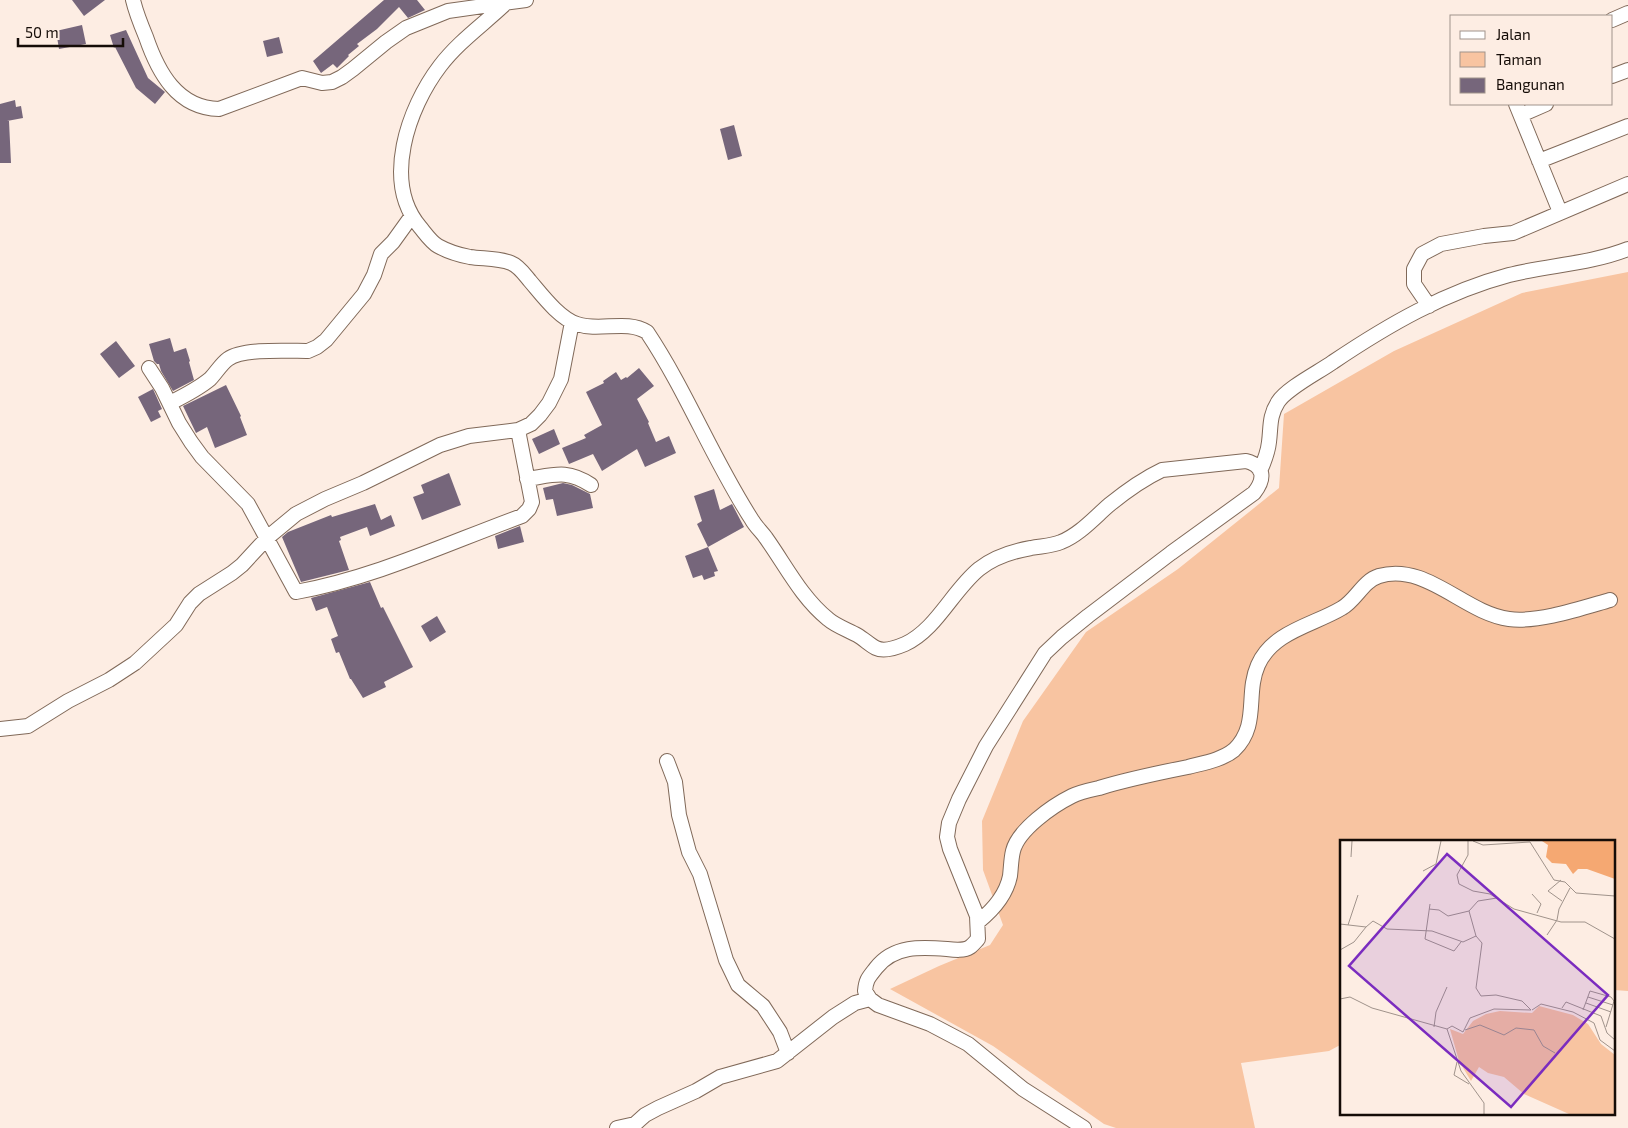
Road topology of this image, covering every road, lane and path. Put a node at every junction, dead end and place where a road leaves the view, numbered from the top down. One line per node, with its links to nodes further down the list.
1 (133, 0): 3 (street)
2 (526, 0): 3 (street)
3 (506, 4): 14 (street)
4 (1628, 12): 5 (street)
5 (1613, 20)
6 (1628, 70): 7 (street)
7 (1613, 76)
8 (1540, 105): 9 (street)
9 (1518, 109): 11 (street)
10 (1628, 126): 11 (street)
11 (1540, 160): 13 (street)
12 (1628, 184): 13 (street)
13 (1560, 212): 16 (street)
14 (411, 217): 17 (street); 19 (street)
15 (1628, 249): 16 (street)
16 (1429, 306): 21 (street)
17 (572, 322): 20 (street); 21 (street)
18 (149, 368): 19 (street)
19 (170, 403): 24 (street)
20 (518, 430): 22 (street); 24 (street)
21 (1260, 471): 28 (street)
22 (527, 479): 23 (street); 24 (street)
23 (591, 485)
24 (267, 538): 26 (street)
25 (1610, 600): 28 (street)
26 (0, 729)
27 (667, 761): 30 (street)
28 (978, 922): 29 (street)
29 (870, 999): 30 (street); 32 (street)
30 (788, 1053): 31 (street)
31 (617, 1128)
32 (1084, 1128)

